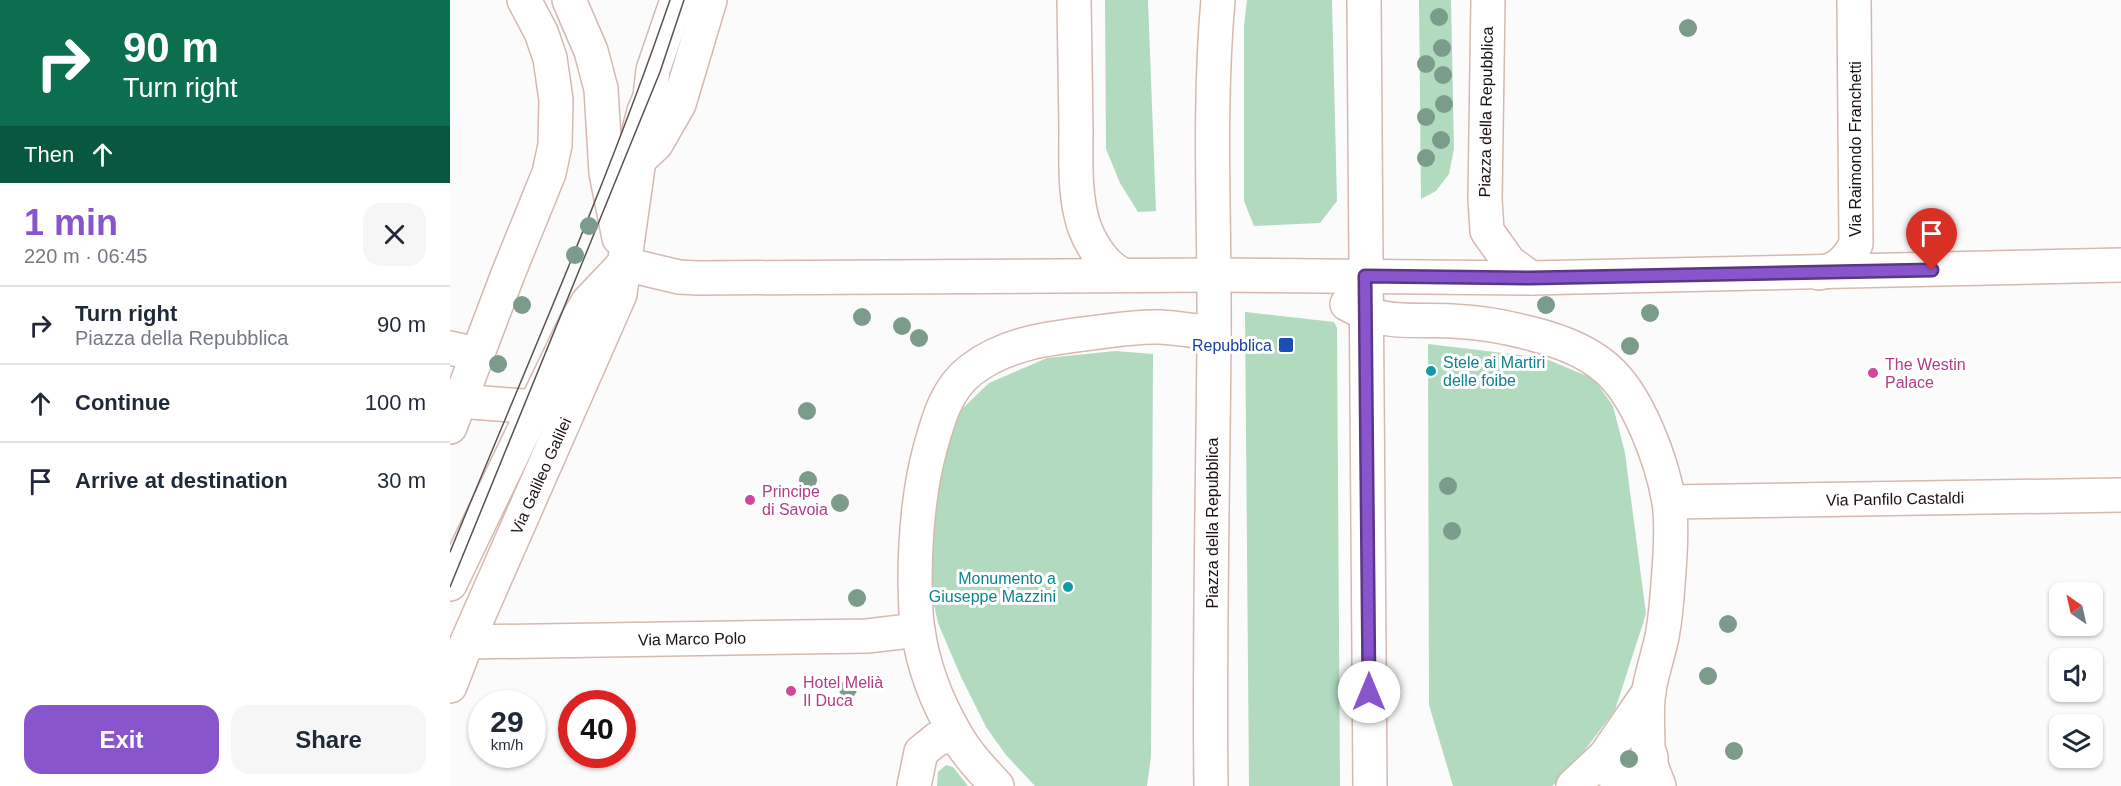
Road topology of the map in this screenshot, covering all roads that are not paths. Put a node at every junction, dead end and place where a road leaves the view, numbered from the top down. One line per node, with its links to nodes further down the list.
1 (524, 0): 21 (street)
2 (569, 0): 11 (street)
3 (677, 0): 10 (street, Via Galileo Galilei)
4 (710, 0): 10 (street)
5 (1074, 0): 15 (street)
6 (1218, 0): 14 (street, Piazza della Repubblica)
7 (1364, 0): 16 (street)
8 (1488, 0): 18 (street, Piazza della Repubblica)
9 (1854, 0): 13 (street, Via Raimondo Franchetti)
10 (639, 160): 11 (street, Via Galileo Galilei)
11 (624, 264): 15 (street); 22 (street, Via Galileo Galilei); 28 (street, Via Galileo Galilei)
12 (2121, 265): 13 (street)
13 (1814, 273): 18 (street)
14 (1214, 274): 15 (street); 17 (street); 20 (street, Piazza della Repubblica)
15 (1123, 275)
16 (1365, 276): 17 (street); 18 (street); 19 (street)
17 (1316, 277): 19 (street)
18 (1531, 278)
19 (1365, 314): 25 (street); 35 (street)
20 (1214, 333): 27 (street); 31 (street, Piazza della Repubblica)
21 (463, 351): 23 (street)
22 (536, 407): 23 (street); 26 (street, Via Galileo Galilei)
23 (455, 413)
24 (2121, 495): 25 (street, Via Panfilo Castaldi)
25 (1669, 502): 30 (street)
26 (450, 584)
27 (918, 630): 28 (street, Via Marco Polo); 32 (street)
28 (467, 642): 29 (street, Via Galileo Galilei)
29 (450, 686)
30 (1649, 692): 33 (street); 34 (street)
31 (1210, 713): 38 (street, Piazza della Repubblica); 39 (street, Piazza della Repubblica)
32 (955, 734): 36 (street); 37 (street)
33 (1610, 749): 34 (street); 41 (street)
34 (1653, 767)
35 (1369, 772): 40 (street)
36 (914, 786)
37 (997, 786)
38 (1196, 786)
39 (1211, 786)
40 (1394, 786)
41 (1573, 786)

